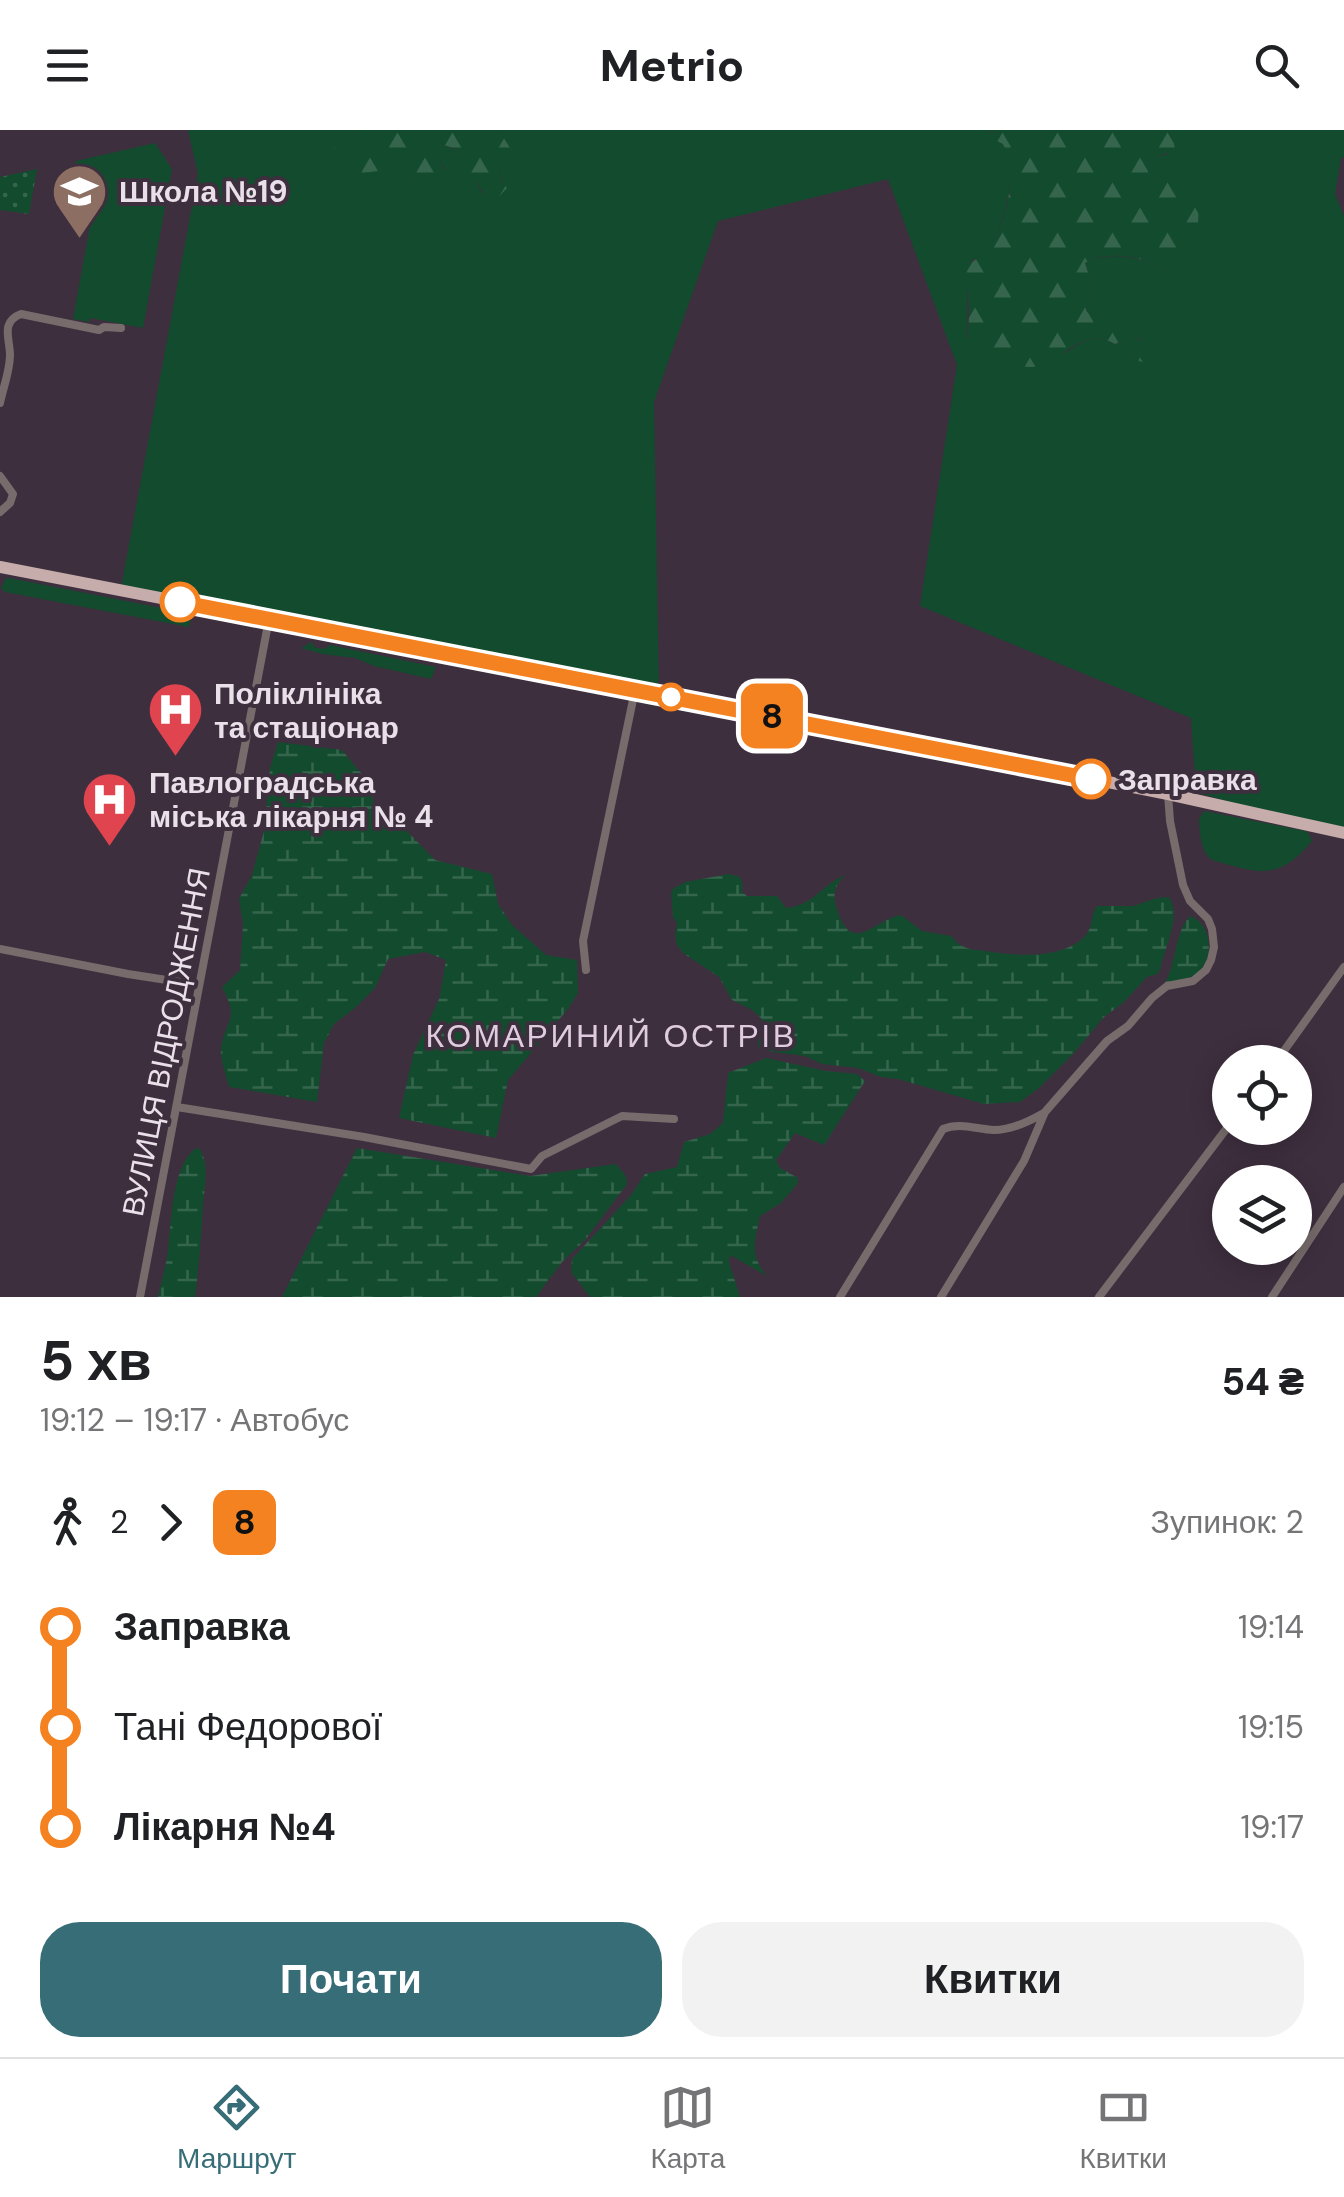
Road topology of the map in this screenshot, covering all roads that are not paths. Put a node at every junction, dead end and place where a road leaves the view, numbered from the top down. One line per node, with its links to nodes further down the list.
1 (121, 328): 2 (street)
2 (10, 353): 3 (street); 4 (street)
3 (0, 358)
4 (0, 404)
5 (0, 476): 6 (street)
6 (0, 512)
7 (0, 567): 8 (highway)
8 (269, 619): 9 (highway); 15 (street, ВУЛИЦЯ ВІДРОДЖЕННЯ)
9 (636, 690): 10 (highway); 14 (street)
10 (1168, 794): 11 (highway); 18 (street)
11 (1344, 833)
12 (0, 949): 15 (street)
13 (1344, 967): 16 (street)
14 (586, 970)
15 (200, 985): 17 (street, ВУЛИЦЯ ВІДРОДЖЕННЯ)
16 (1288, 1045)
17 (176, 1107): 19 (street); 22 (street, ВУЛИЦЯ ВІДРОДЖЕННЯ)
18 (1045, 1112): 23 (street); 24 (street)
19 (674, 1119)
20 (1214, 1145): 25 (street)
21 (1344, 1186): 26 (street)
22 (140, 1297)
23 (840, 1297)
24 (941, 1297)
25 (1098, 1297)
26 (1272, 1297)

